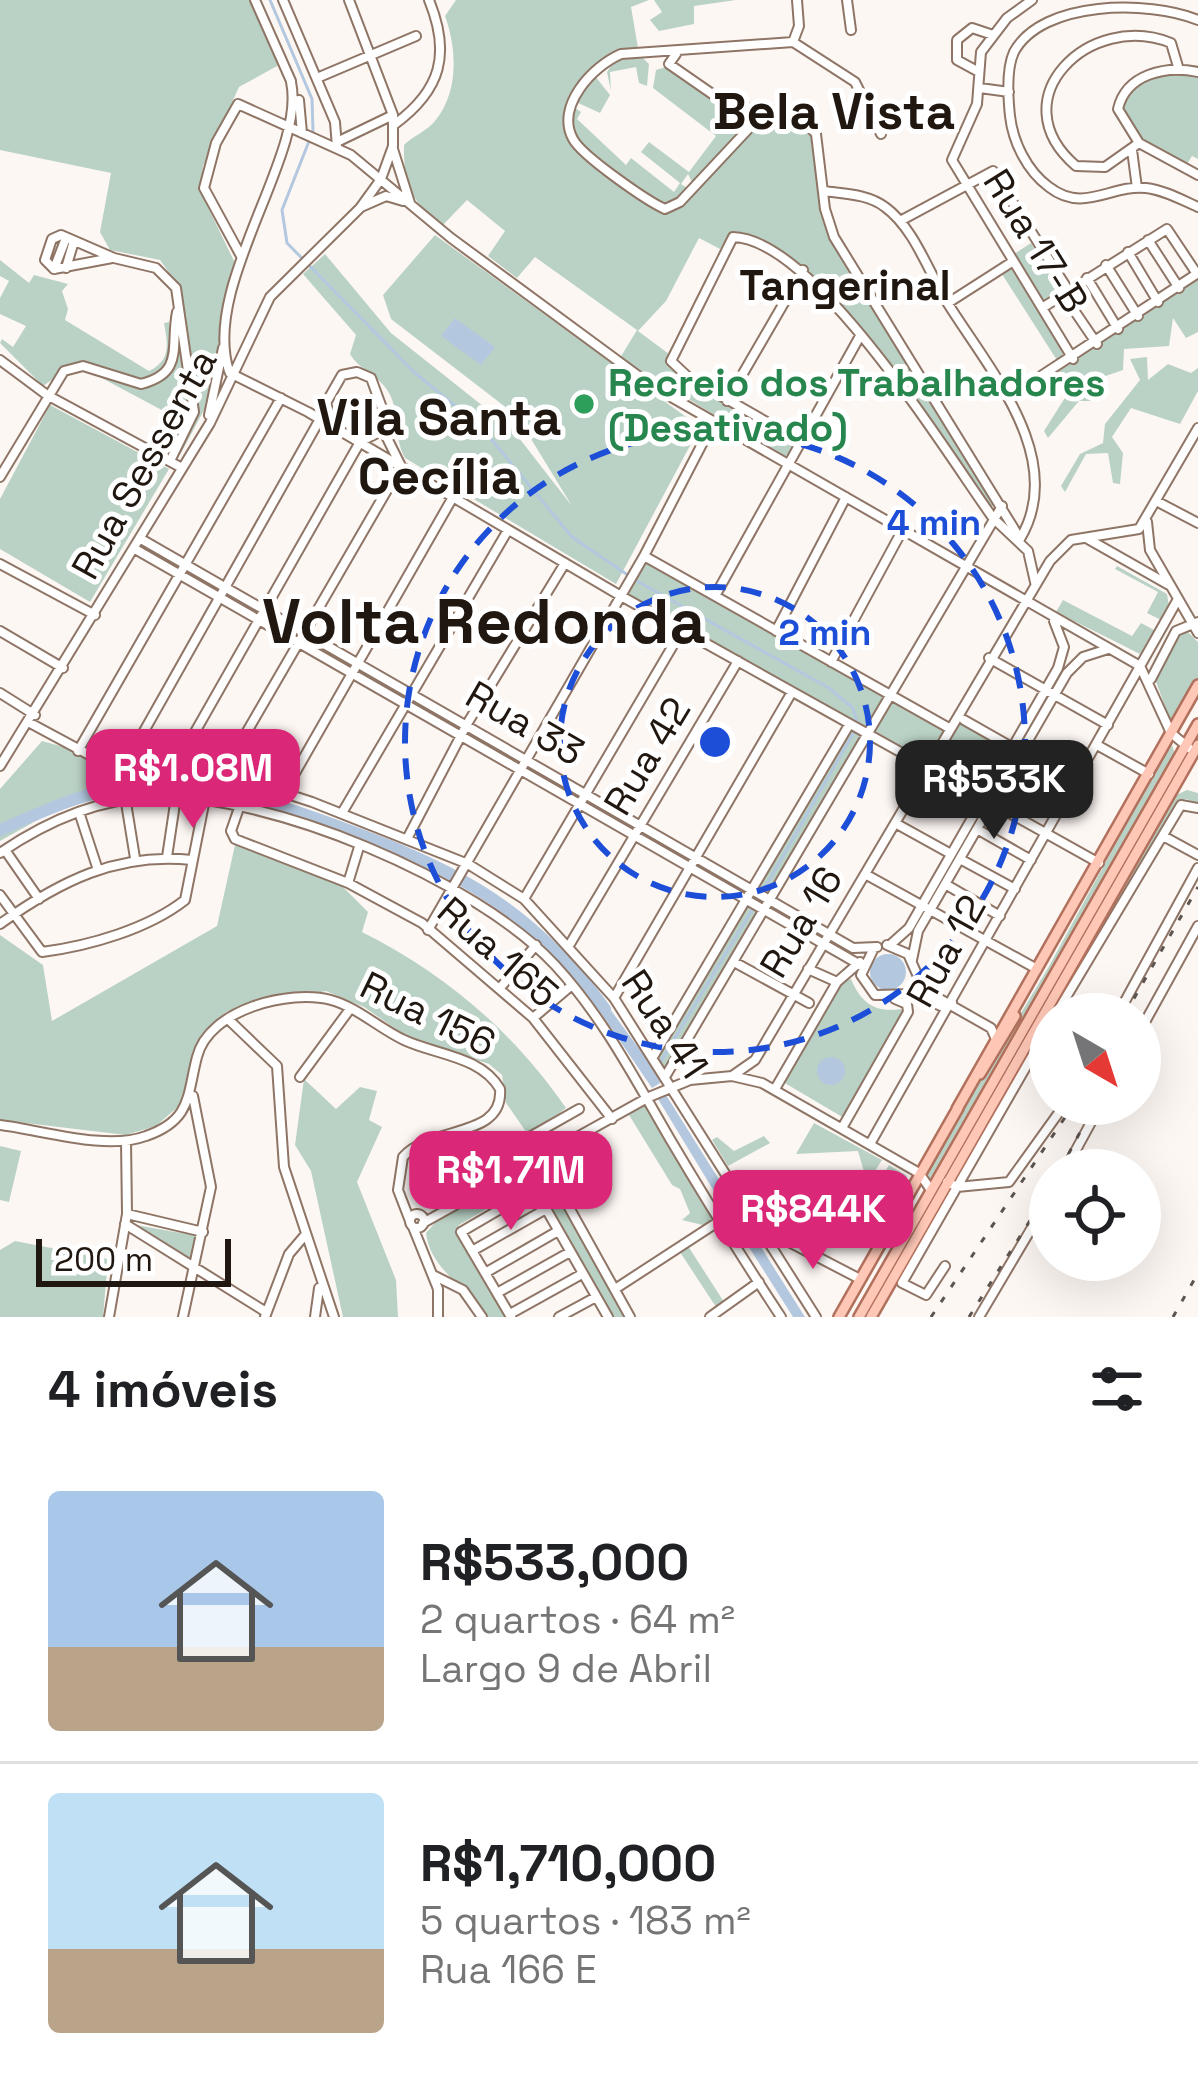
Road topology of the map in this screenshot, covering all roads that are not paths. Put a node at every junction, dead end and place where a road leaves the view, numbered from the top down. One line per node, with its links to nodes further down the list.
1 (255, 0): 19 (street)
2 (283, 0): 18 (street)
3 (349, 0): 14 (street)
4 (429, 0): 23 (street)
5 (797, 0): 12 (street)
6 (847, 0): 9 (street)
7 (1032, 0): 10 (street)
8 (1198, 20): 21 (street)
9 (851, 30)
10 (993, 35): 16 (street); 16 (street)
11 (416, 36): 14 (street)
12 (793, 42): 13 (street); 25 (street)
13 (676, 53): 22 (street); 22 (street)
14 (372, 54): 18 (street); 23 (street)
15 (1179, 70): 17 (street); 29 (street); 29 (street)
16 (979, 72): 20 (street)
17 (1198, 72)
18 (316, 78): 27 (street)
19 (291, 82): 24 (street); 26 (street)
20 (980, 88): 21 (street); 32 (street, Rua 17-B)
21 (1009, 92): 33 (street)
22 (753, 118): 34 (street)
23 (393, 120): 27 (street); 28 (street)
24 (288, 128): 26 (street); 42 (street); 42 (street)
25 (881, 134)
26 (308, 136): 27 (street)
27 (338, 144): 31 (street)
28 (393, 146): 31 (street, Rua Sessenta); 35 (street)
29 (1136, 146): 30 (street); 33 (street)
30 (1198, 175)
31 (381, 179): 35 (street); 37 (street, Rua Sessenta)
32 (966, 184): 38 (street); 44 (street, Rua 17-B); 52 (street)
33 (1137, 188): 36 (street)
34 (824, 191): 38 (street); 89 (street)
35 (411, 204): 37 (street); 72 (street)
36 (1198, 207)
37 (360, 208): 64 (street, Rua Sessenta)
38 (900, 221): 55 (street)
39 (1148, 240): 41 (street); 49 (street); 51 (street)
40 (74, 241): 43 (street); 45 (street); 47 (street); 47 (street)
41 (1128, 252): 46 (street); 53 (street)
42 (241, 256): 59 (street)
43 (114, 258): 45 (street); 54 (street)
44 (1012, 262): 55 (street); 56 (street, Rua 17-B)
45 (80, 264): 47 (street)
46 (1106, 266): 50 (street); 57 (street)
47 (59, 270)
48 (803, 270): 60 (street); 68 (street); 68 (street)
49 (1197, 274): 51 (street)
50 (1087, 278): 52 (street); 58 (street)
51 (1179, 287): 53 (street)
52 (1066, 292): 56 (street); 61 (street)
53 (1159, 302): 57 (street)
54 (179, 303): 65 (street); 81 (street)
55 (948, 303): 67 (street)
56 (1042, 308): 62 (street, Rua 17-B)
57 (1138, 316): 58 (street)
58 (1118, 329): 61 (street)
59 (227, 335): 64 (street); 73 (street)
60 (860, 336): 77 (street); 91 (street)
61 (1097, 344): 62 (street)
62 (1073, 359): 67 (street)
63 (0, 360): 65 (street)
64 (230, 373): 66 (street); 73 (street, Rua Sessenta)
65 (47, 394): 81 (street); 85 (street)
66 (281, 398): 70 (street); 103 (street)
67 (1009, 398): 97 (street)
68 (727, 401): 77 (street)
69 (326, 403): 70 (street); 74 (street); 76 (street)
70 (308, 412): 71 (street)
71 (320, 419): 74 (street); 110 (street)
72 (714, 421): 82 (street); 101 (street)
73 (210, 423): 84 (street, Rua Sessenta)
74 (332, 425): 78 (street)
75 (1198, 428): 79 (street)
76 (385, 434): 78 (street); 83 (street)
77 (800, 441): 82 (street)
78 (360, 442): 83 (street); 116 (street)
79 (1188, 445): 80 (street); 88 (street)
80 (1198, 451)
81 (170, 461): 84 (street)
82 (787, 464): 87 (street); 112 (street)
83 (401, 466): 86 (street); 124 (street)
84 (182, 468): 98 (street, Rua Sessenta)
85 (0, 477)
86 (453, 497): 94 (street); 128 (street)
87 (846, 497): 93 (street); 123 (street)
88 (1158, 502): 90 (street); 92 (street)
89 (1002, 506): 91 (street); 97 (street)
90 (1149, 516): 95 (street); 99 (street)
91 (993, 518): 97 (street); 106 (street)
92 (1198, 523)
93 (903, 529): 106 (street); 130 (street)
94 (508, 530): 104 (street); 141 (street)
95 (1125, 534): 96 (street); 99 (street)
96 (1086, 538): 102 (street); 109 (street)
97 (1020, 539): 100 (street)
98 (138, 544): 103 (street, Rua 33); 107 (street, Rua 33); 117 (street, Rua Sessenta)
99 (1150, 550): 109 (street)
100 (1028, 551): 102 (street); 108 (street)
101 (644, 556): 111 (street); 112 (street)
102 (1049, 561): 108 (street, Rua 16)
103 (183, 562): 107 (street); 110 (street, Rua 33)
104 (565, 563): 111 (street); 148 (street)
105 (0, 564): 117 (street)
106 (963, 566): 115 (street); 140 (street)
107 (177, 572): 113 (street, Rua 33); 154 (street)
108 (1035, 583): 115 (street, Rua 16)
109 (1171, 585): 114 (street)
110 (226, 586): 113 (street); 116 (street, Rua 33)
111 (623, 592): 121 (street); 156 (street)
112 (715, 596): 123 (street)
113 (218, 598): 119 (street, Rua 33); 161 (street)
114 (1178, 598): 120 (street); 131 (street, Rua 12)
115 (1022, 602): 118 (street); 127 (street, Rua 16)
116 (265, 609): 119 (street); 124 (street, Rua 33)
117 (95, 615): 132 (street, Rua Sessenta)
118 (1053, 620): 126 (street); 134 (street)
119 (257, 621): 125 (street, Rua 33); 158 (street)
120 (1197, 623): 135 (street)
121 (682, 630): 129 (street); 166 (street)
122 (0, 631): 132 (street)
123 (776, 631): 130 (street)
124 (306, 633): 125 (street); 128 (street, Rua 33)
125 (301, 644): 133 (street, Rua 33); 159 (street)
126 (1110, 649): 131 (street); 134 (street)
127 (989, 658): 139 (street); 147 (street, Rua 16)
128 (356, 660): 133 (street); 141 (street, Rua 33)
129 (739, 661): 137 (street); 174 (street, Rua 42)
130 (831, 662): 140 (street)
131 (1140, 666): 135 (street); 146 (street, Rua 12)
132 (63, 668): 142 (street, Rua Sessenta)
133 (350, 670): 141 (street, Rua 33); 163 (street)
134 (1062, 671): 139 (street)
135 (1151, 680): 149 (street)
136 (1198, 685): 149 (main road)
137 (792, 692): 145 (street); 186 (street)
138 (0, 693): 142 (street)
139 (1050, 693): 146 (street); 153 (street)
140 (890, 694): 147 (street); 150 (street)
141 (408, 697): 148 (street, Rua 33); 172 (street)
142 (33, 719): 154 (street); 155 (street, Rua Sessenta)
143 (964, 720): 153 (street)
144 (1198, 724): 152 (main road)
145 (850, 725): 150 (street); 197 (street)
146 (1108, 725): 151 (street, Rua 12)
147 (949, 728): 157 (street, Rua 16)
148 (464, 729): 156 (street, Rua 33); 178 (street)
149 (1171, 733): 152 (street); 160 (main road)
150 (865, 734): 157 (street); 201 (street)
151 (1097, 745): 160 (street); 162 (street, Rua 12)
152 (1194, 749): 260 (main road); 262 (main road)
153 (1017, 750): 162 (street); 168 (street)
154 (78, 751): 161 (street)
155 (1, 764)
156 (525, 764): 166 (street, Rua 33); 189 (street)
157 (927, 767): 168 (street); 173 (street, Rua 16)
158 (174, 769): 159 (street, Rua 41); 161 (street, Rua 41)
159 (223, 773): 163 (street, Rua 41)
160 (1149, 774): 188 (main road)
161 (121, 776): 164 (street)
162 (1075, 783): 176 (street, Rua 12)
163 (283, 794): 172 (street, Rua 41)
164 (122, 797): 165 (street); 171 (street); 184 (street)
165 (176, 797): 167 (street); 183 (street)
166 (585, 798): 174 (street, Rua 33); 200 (street)
167 (205, 799): 169 (street); 185 (street)
168 (988, 800): 175 (street); 176 (street); 182 (street)
169 (240, 806): 179 (street); 193 (street, Rua 165)
170 (1198, 808): 177 (street)
171 (79, 812): 180 (street); 190 (street)
172 (342, 813): 178 (street, Rua 41)
173 (895, 822): 182 (street); 192 (street, Rua 16)
174 (638, 829): 186 (street, Rua 33); 210 (street, Rua 42)
175 (977, 829): 182 (street); 187 (street)
176 (1047, 833): 187 (street, Rua 12); 188 (street)
177 (1163, 836): 181 (street); 224 (street)
178 (408, 837): 189 (street, Rua 41)
179 (359, 847): 193 (street); 195 (street)
180 (2, 852): 199 (street)
181 (1198, 855)
182 (956, 856): 194 (street); 196 (street); 202 (street)
183 (167, 857): 184 (street); 185 (street)
184 (135, 858): 190 (street)
185 (193, 860): 203 (street)
186 (693, 860): 197 (street, Rua 33); 229 (street)
187 (1031, 860): 196 (street, Rua 12)
188 (1099, 863): 213 (main road)
189 (468, 864): 195 (street); 200 (street, Rua 41)
190 (97, 868): 199 (street)
191 (1198, 868): 225 (street)
192 (865, 874): 202 (street); 208 (street, Rua 16)
193 (348, 883): 207 (street, Rua 165)
194 (945, 884): 202 (street); 204 (street)
195 (454, 888): 207 (street); 211 (street)
196 (1015, 889): 204 (street, Rua 12)
197 (751, 894): 201 (street, Rua 33); 237 (street)
198 (0, 895): 203 (street)
199 (39, 898): 203 (street)
200 (524, 899): 210 (street, Rua 41)
201 (767, 904): 208 (street); 215 (street)
202 (926, 907): 209 (street); 212 (street); 217 (street)
203 (14, 914): 205 (street)
204 (1000, 916): 209 (street, Rua 12)
205 (0, 924)
206 (1198, 926): 226 (street)
207 (428, 930): 222 (street, Rua 165)
208 (827, 938): 214 (street); 216 (street); 218 (street, Rua 16)
209 (986, 941): 219 (street); 230 (street, Rua 12)
210 (570, 944): 229 (street, Rua 41)
211 (536, 945): 220 (street); 222 (street)
212 (890, 945): 214 (street); 217 (street)
213 (1053, 945): 219 (main road); 223 (street)
214 (877, 947): 216 (street)
215 (734, 962): 227 (street); 243 (street)
216 (862, 963): 221 (street); 228 (street)
217 (913, 963): 228 (street); 230 (street)
218 (808, 969): 221 (street); 227 (street, Rua 16)
219 (1037, 969): 236 (main road)
220 (572, 985): 233 (street); 247 (street)
221 (834, 987): 231 (street); 235 (street)
222 (500, 988): 233 (street, Rua 165)
223 (1028, 992): 242 (main road)
224 (1069, 993)
225 (1130, 993)
226 (1161, 993)
227 (792, 995): 231 (street); 239 (street, Rua 16)
228 (895, 997): 230 (street); 253 (street)
229 (614, 998): 237 (street, Rua 41)
230 (950, 1003): 236 (street); 256 (street, Rua 12)
231 (809, 1004): 235 (street)
232 (350, 1009): 234 (street, Rua 156); 241 (street); 269 (street, Rua 156)
233 (533, 1018): 250 (street, Rua 165)
234 (229, 1020): 246 (street); 274 (street)
235 (812, 1026): 245 (street)
236 (993, 1032): 242 (street); 248 (main road)
237 (654, 1058): 243 (street, Rua 41)
238 (1029, 1059): 260 (street)
239 (755, 1060): 240 (street, Rua 16); 244 (street)
240 (732, 1076): 243 (street); 244 (street)
241 (300, 1077)
242 (977, 1078): 248 (main road)
243 (669, 1083): 247 (street); 265 (street, Rua 41)
244 (762, 1083): 245 (street)
245 (775, 1089): 253 (street)
246 (193, 1094): 255 (street); 272 (street)
247 (648, 1098): 250 (street); 268 (street)
248 (957, 1108): 258 (main road)
249 (579, 1109): 254 (street)
250 (612, 1119): 257 (street)
251 (0, 1124): 255 (street)
252 (1050, 1125): 260 (street)
253 (842, 1128): 256 (street)
254 (531, 1139): 257 (street); 264 (street)
255 (126, 1141): 267 (street)
256 (870, 1144): 258 (street)
257 (542, 1160): 259 (street); 287 (street)
258 (919, 1173): 262 (street); 282 (main road)
259 (517, 1176): 261 (street); 263 (street); 269 (street)
260 (952, 1184): 277 (street); 306 (main road)
261 (533, 1190): 263 (street); 266 (street)
262 (931, 1190): 305 (main road)
263 (519, 1194): 275 (street)
264 (422, 1198)
265 (742, 1206): 268 (street); 270 (street, Rua 41)
266 (546, 1209): 271 (street); 275 (street)
267 (126, 1219): 272 (street); 278 (street); 292 (street)
268 (724, 1219): 283 (street); 287 (street)
269 (417, 1221): 281 (street, Rua 156)
270 (758, 1225): 282 (street); 303 (street, Rua 41)
271 (558, 1231): 276 (street); 279 (street)
272 (203, 1232): 278 (street)
273 (1029, 1232): 307 (street)
274 (306, 1234): 284 (street); 290 (street)
275 (472, 1251): 279 (street)
276 (570, 1252): 280 (street); 288 (street)
277 (945, 1266)
278 (194, 1270): 290 (street); 293 (street)
279 (485, 1273): 288 (street)
280 (582, 1274): 289 (street); 291 (street)
281 (433, 1275): 285 (street); 286 (street, Rua 156)
282 (860, 1279): 304 (main road)
283 (759, 1282): 301 (street); 302 (street)
284 (320, 1287): 294 (street); 295 (street)
285 (458, 1287): 286 (street); 297 (street)
286 (438, 1289): 296 (street, Rua 156)
287 (614, 1289): 300 (street)
288 (497, 1293): 291 (street)
289 (596, 1297): 298 (street); 299 (street)
290 (265, 1314)
291 (510, 1316)
292 (109, 1317)
293 (183, 1317)
294 (315, 1317)
295 (334, 1317)
296 (438, 1317)
297 (482, 1317)
298 (559, 1317)
299 (608, 1317)
300 (630, 1317)
301 (710, 1317)
302 (782, 1317)
303 (816, 1317)
304 (838, 1317)
305 (860, 1317)
306 (871, 1317)
307 (979, 1317)

